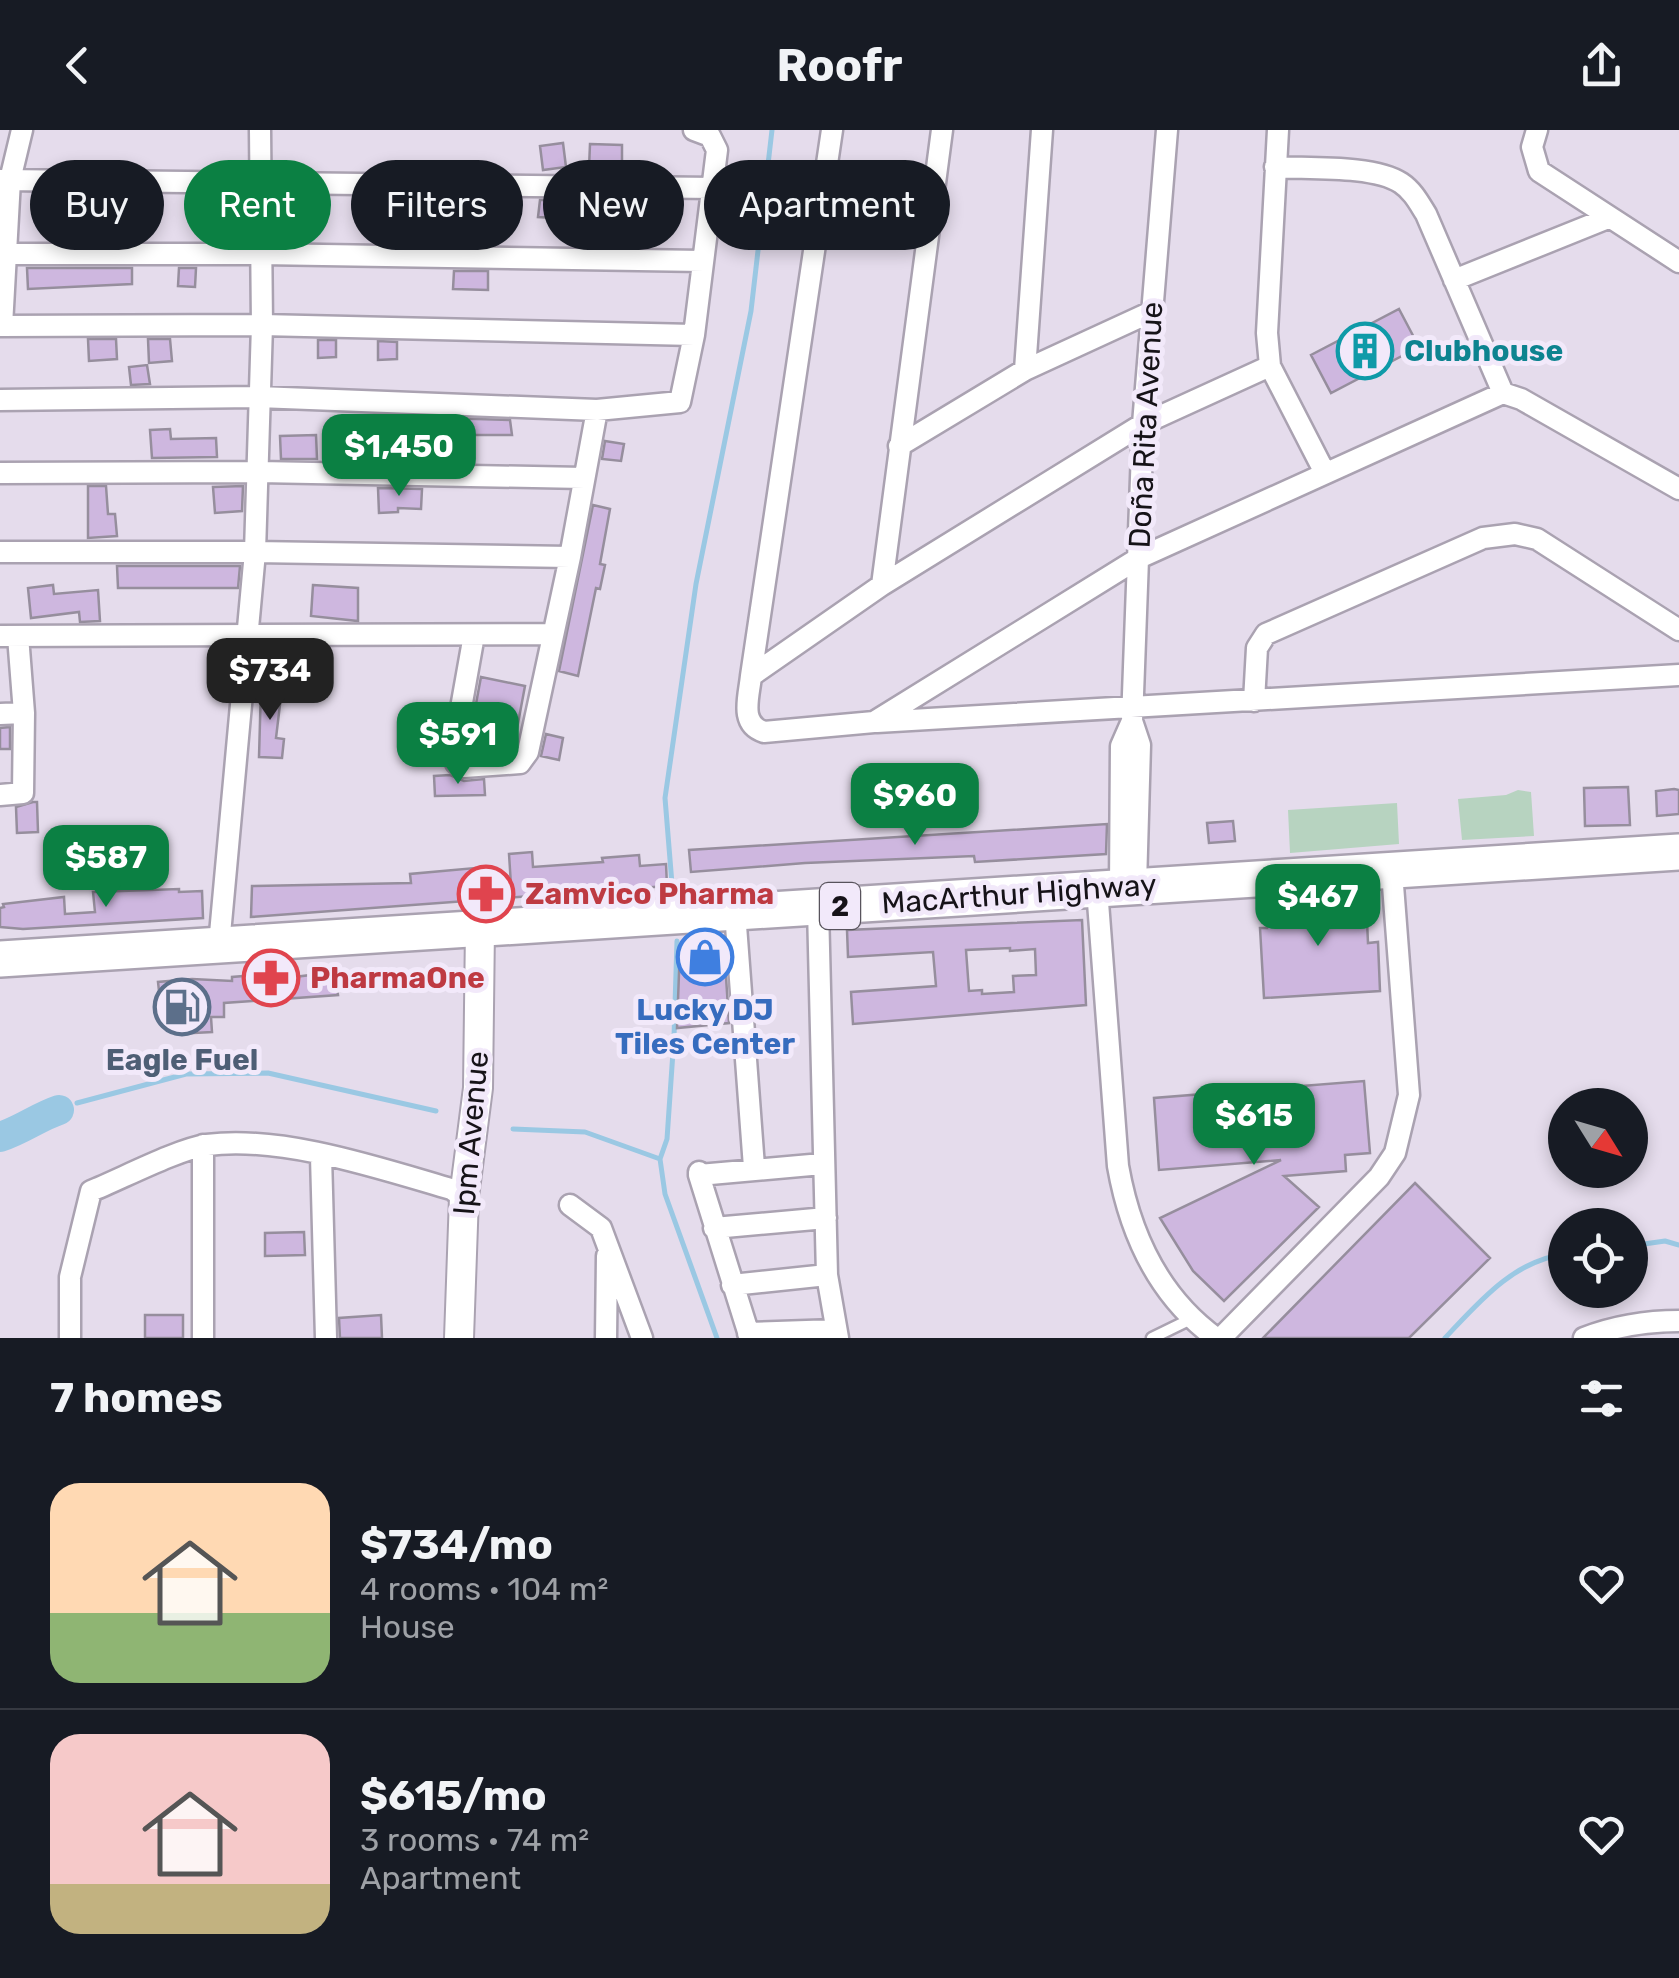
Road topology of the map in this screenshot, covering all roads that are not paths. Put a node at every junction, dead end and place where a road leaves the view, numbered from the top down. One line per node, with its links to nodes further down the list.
1 (22, 130): 13 (street)
2 (260, 130): 10 (street)
3 (694, 130): 11 (street)
4 (832, 130): 53 (street)
5 (942, 130): 36 (street)
6 (1042, 130): 30 (street)
7 (1167, 130): 25 (street, Doña Rita Avenue)
8 (1278, 130): 12 (street)
9 (1538, 130): 17 (street)
10 (261, 160)
11 (716, 160)
12 (1275, 167): 24 (street); 29 (street)
13 (5, 180): 14 (street); 20 (street)
14 (184, 181)
15 (331, 183): 16 (street)
16 (704, 188)
17 (1608, 218): 23 (street); 24 (street)
18 (262, 250): 21 (street)
19 (705, 250): 22 (street)
20 (8, 254): 21 (street); 27 (street)
21 (262, 254): 22 (street); 26 (street)
22 (703, 261): 28 (street)
23 (1679, 262)
24 (1454, 280): 31 (street)
25 (1150, 312): 30 (street); 35 (street, Doña Rita Avenue)
26 (262, 325): 27 (street); 28 (street); 32 (street)
27 (1, 326)
28 (694, 334): 34 (street)
29 (1270, 366): 35 (street); 39 (street)
30 (1025, 370): 36 (street)
31 (1503, 393): 39 (street); 41 (street)
32 (258, 398): 33 (street); 34 (street); 37 (street)
33 (0, 400)
34 (598, 410): 40 (street)
35 (1143, 424): 45 (street, Doña Rita Avenue); 46 (street)
36 (899, 446): 46 (street)
37 (259, 472): 38 (street); 40 (street); 43 (street)
38 (0, 473)
39 (1324, 473): 45 (street)
40 (584, 478): 44 (street)
41 (1679, 490)
42 (0, 552): 43 (street)
43 (255, 552): 44 (street); 48 (street)
44 (570, 558): 49 (street)
45 (1139, 558): 57 (street, Doña Rita Avenue); 58 (street)
46 (882, 585): 53 (street)
47 (1679, 630): 54 (street)
48 (247, 634): 50 (street); 51 (street); 66 (street)
49 (553, 634): 51 (street); 51 (street)
50 (9, 636): 55 (street)
51 (474, 636)
52 (1679, 675): 54 (street)
53 (751, 676): 58 (street)
54 (1254, 701): 57 (street)
55 (24, 713): 56 (street); 59 (street)
56 (0, 714)
57 (1133, 715): 58 (street); 62 (street, Doña Rita Avenue)
58 (874, 722)
59 (0, 794)
60 (1679, 852): 61 (highway, MacArthur Highway / 2)
61 (1392, 872): 62 (highway, MacArthur Highway / 2); 90 (street)
62 (1118, 887): 63 (highway, MacArthur Highway / 2); 79 (street, Doña Rita Avenue)
63 (818, 908): 64 (highway, MacArthur Highway / 2); 70 (street)
64 (735, 912): 65 (highway, MacArthur Highway / 2); 71 (street)
65 (480, 928): 66 (highway, MacArthur Highway / 2); 72 (street, Ipm Avenue)
66 (218, 945): 67 (highway, MacArthur Highway / 2)
67 (0, 959)
68 (203, 1146): 69 (street); 83 (street); 84 (street)
69 (321, 1156): 72 (street); 85 (street)
70 (822, 1164): 71 (street); 74 (street)
71 (754, 1167): 75 (street)
72 (464, 1197): 86 (street, Ipm Avenue)
73 (570, 1205): 76 (street)
74 (826, 1218): 75 (street); 77 (street)
75 (714, 1228): 78 (street)
76 (608, 1244): 87 (street); 88 (street)
77 (826, 1275): 78 (street); 81 (street)
78 (732, 1285): 82 (street)
79 (1191, 1319): 89 (lane); 90 (street, Doña Rita Avenue)
80 (1679, 1321): 91 (street)
81 (837, 1334): 82 (street)
82 (749, 1335)
83 (70, 1338)
84 (203, 1338)
85 (326, 1338)
86 (459, 1338)
87 (606, 1338)
88 (642, 1338)
89 (1152, 1338)
90 (1218, 1338)
91 (1584, 1338)

